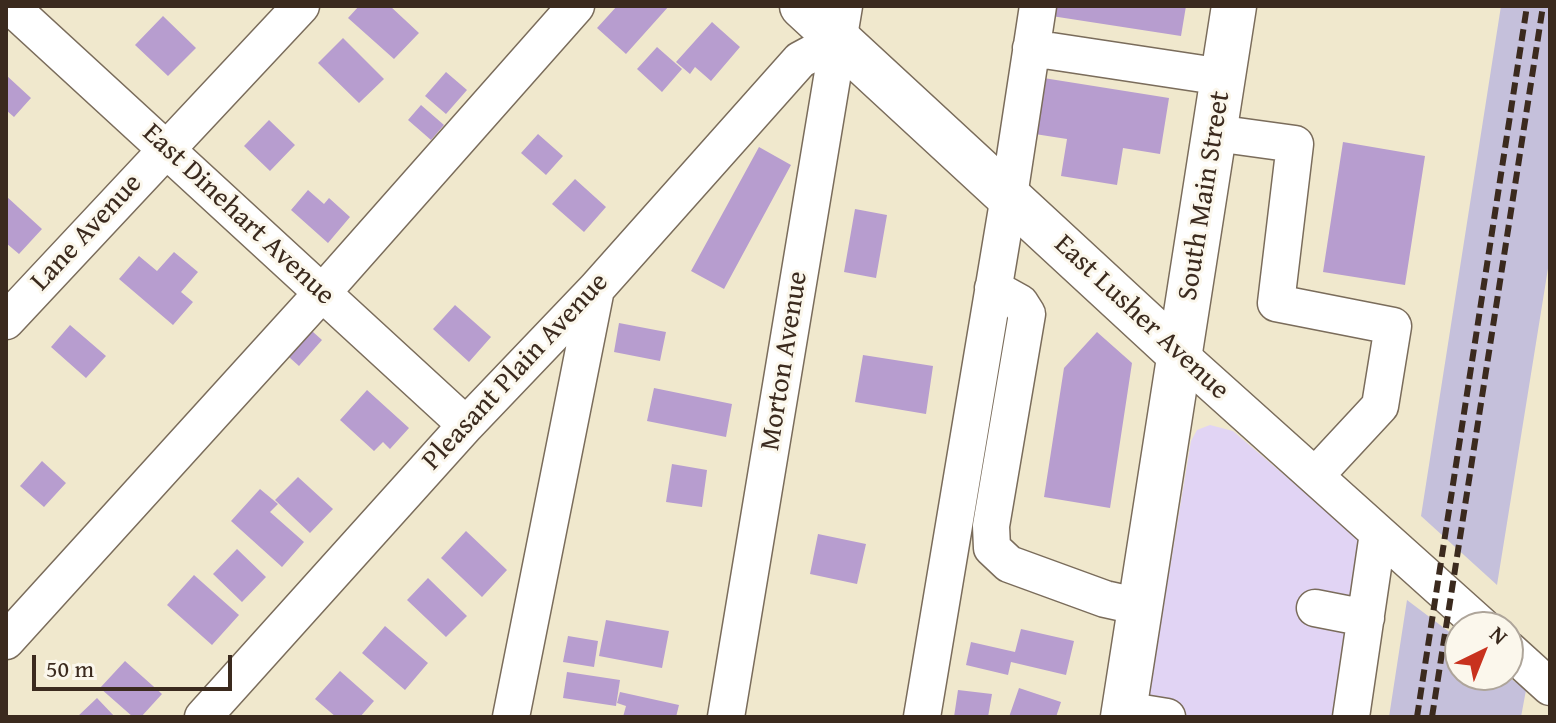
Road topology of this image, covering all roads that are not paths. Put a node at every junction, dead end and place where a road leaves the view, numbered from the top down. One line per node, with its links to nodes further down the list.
1 (301, 6): 11 (street, Lane Avenue)
2 (576, 6): 15 (street)
3 (802, 6): 7 (main road, East Lusher Avenue)
4 (1038, 6): 8 (street)
5 (1234, 6): 9 (main road, South Main Street)
6 (17, 16): 11 (street, East Dinehart Avenue)
7 (841, 22): 12 (main road, East Lusher Avenue); 14 (street, Pleasant Plain Avenue); 33 (street, Morton Avenue)
8 (1031, 48): 9 (street); 12 (street)
9 (1223, 77): 10 (main road, South Main Street)
10 (1215, 133): 17 (main road, South Main Street); 19 (street)
11 (165, 149): 15 (street, East Dinehart Avenue); 16 (street, Lane Avenue)
12 (1009, 196): 13 (street); 17 (main road, East Lusher Avenue)
13 (993, 288): 21 (street); 34 (street)
14 (596, 289): 18 (street, Pleasant Plain Avenue); 27 (street)
15 (322, 293): 18 (street, East Dinehart Avenue); 25 (street)
16 (6, 321)
17 (1181, 356): 19 (street, East Lusher Avenue); 21 (main road, South Main Street)
18 (466, 425): 30 (street, Pleasant Plain Avenue)
19 (1315, 476): 20 (street, East Lusher Avenue)
20 (1378, 533): 23 (street, East Lusher Avenue); 24 (street)
21 (1141, 607): 29 (main road, South Main Street)
22 (1315, 608): 24 (street)
23 (1465, 611)
24 (1366, 618): 36 (street)
25 (6, 641)
26 (1524, 663): 28 (street)
27 (517, 681): 31 (street); 32 (street)
28 (1550, 687)
29 (1124, 714): 35 (street)
30 (203, 717)
31 (484, 717)
32 (511, 717)
33 (726, 717)
34 (922, 717)
35 (1167, 717)
36 (1351, 717)

